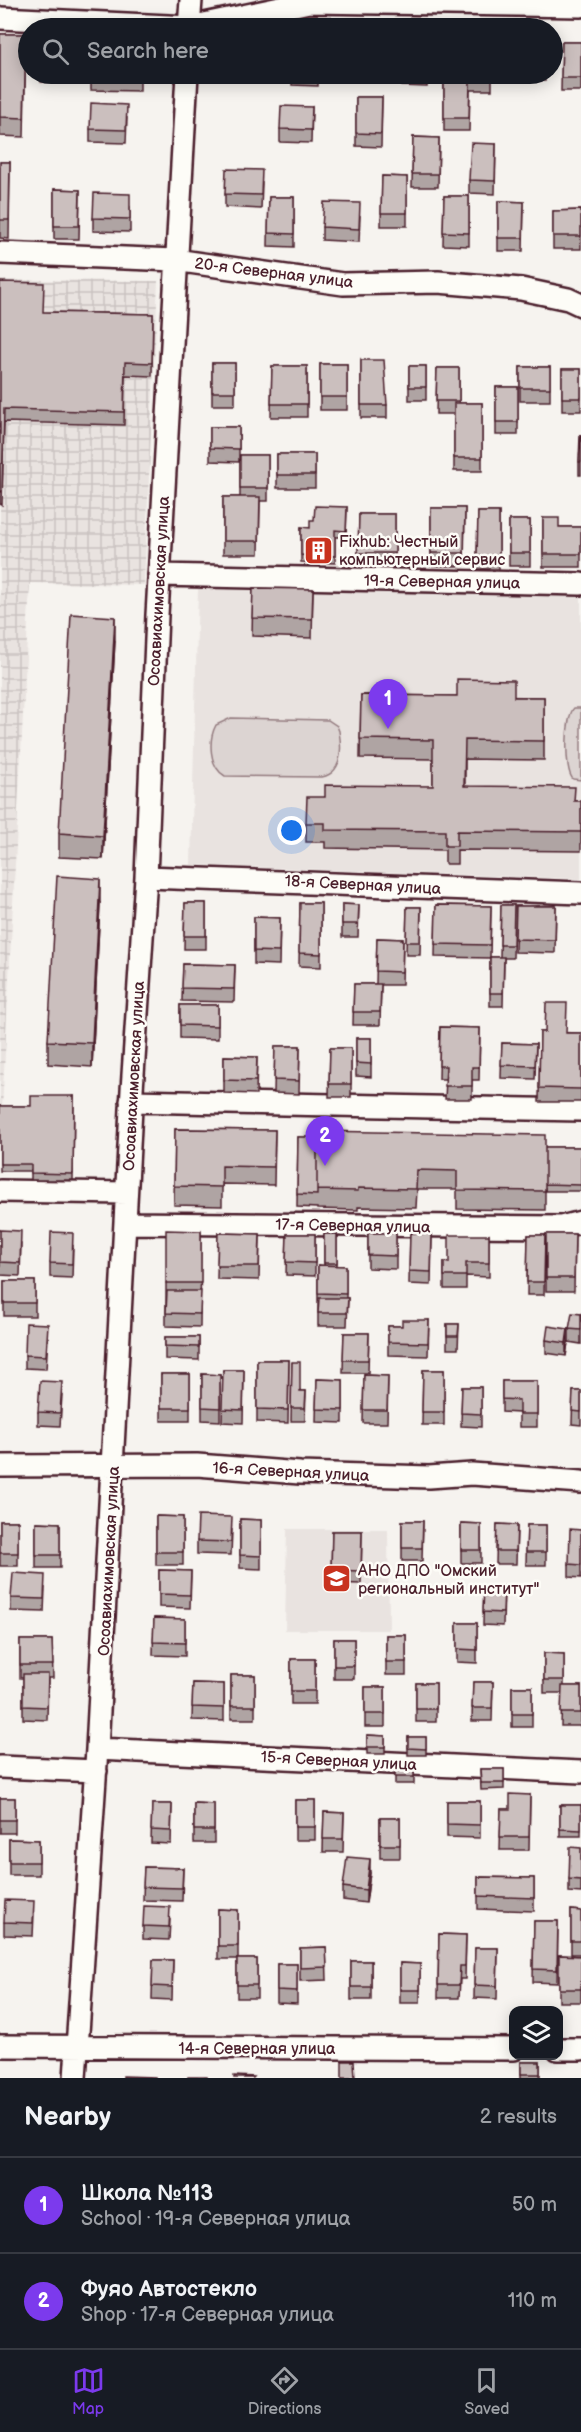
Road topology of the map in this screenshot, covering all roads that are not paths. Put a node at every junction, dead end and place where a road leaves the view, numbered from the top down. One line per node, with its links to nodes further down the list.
1 (191, 0): 4 (street)
2 (581, 6): 5 (street)
3 (0, 18): 6 (street)
4 (190, 18)
5 (235, 18)
6 (18, 19)
7 (186, 84): 9 (street, Осоавиахимовская улица)
8 (0, 253): 9 (street, 20-я Северная улица)
9 (175, 260): 10 (street, 20-я Северная улица); 11 (street, Осоавиахимовская улица)
10 (581, 305)
11 (159, 575): 12 (street, 19-я Северная улица); 13 (street, Осоавиахимовская улица)
12 (581, 584)
13 (146, 877): 14 (street, 18-я Северная улица); 15 (street, Осоавиахимовская улица)
14 (581, 893)
15 (131, 1101): 16 (street); 18 (street, Осоавиахимовская улица)
16 (581, 1110)
17 (0, 1191): 18 (street)
18 (126, 1193): 20 (street, Осоавиахимовская улица)
19 (581, 1222): 20 (street, 17-я Северная улица)
20 (125, 1223): 22 (street, Осоавиахимовская улица)
21 (0, 1466): 22 (street, 16-я Северная улица)
22 (113, 1467): 23 (street, 16-я Северная улица); 24 (street, Осоавиахимовская улица)
23 (581, 1482)
24 (97, 1749): 26 (street, Осоавиахимовская улица); 27 (street, 15-я Северная улица)
25 (0, 1767): 26 (street)
26 (96, 1771): 29 (street, Осоавиахимовская улица)
27 (581, 1772)
28 (0, 2046): 29 (street, 14-я Северная улица)
29 (76, 2047): 30 (street, 14-я Северная улица); 33 (street, Осоавиахимовская улица)
30 (509, 2049)
31 (563, 2049): 32 (street)
32 (581, 2049)
33 (75, 2078)

